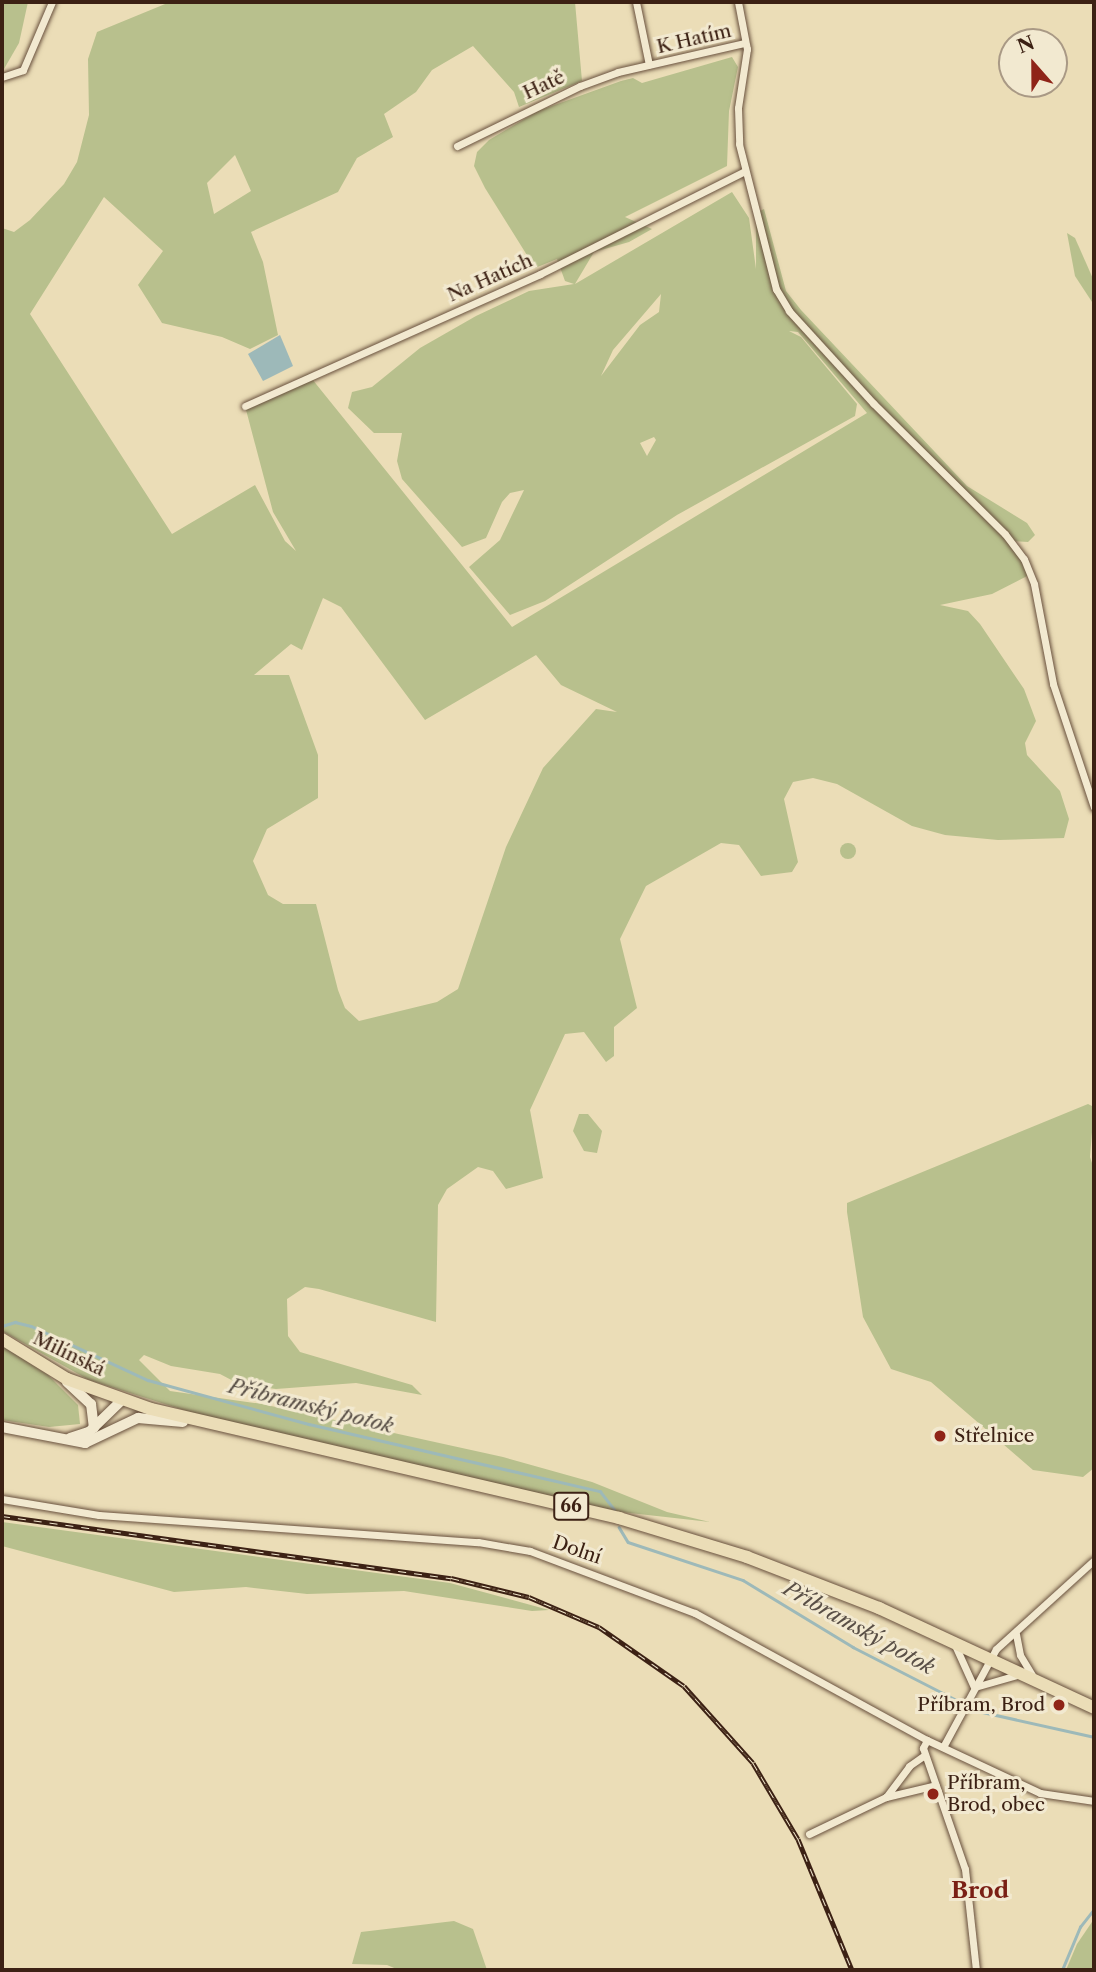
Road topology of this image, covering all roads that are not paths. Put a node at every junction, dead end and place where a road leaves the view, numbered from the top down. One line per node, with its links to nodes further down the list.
1 (52, 2): 6 (street)
2 (636, 2): 5 (street)
3 (738, 2): 4 (street, K Hatím)
4 (745, 43): 5 (street, K Hatím); 8 (street)
5 (649, 65): 7 (street, Hatě)
6 (2, 77)
7 (457, 146)
8 (745, 171): 9 (street, Na Hatích); 10 (street)
9 (245, 406)
10 (1094, 807)
11 (2, 1339): 12 (main road, Milínská / 66)
12 (51, 1371): 13 (main road, Milínská / 66); 16 (street)
13 (122, 1400): 14 (main road, 66); 16 (street); 17 (street)
14 (205, 1422): 17 (street); 22 (main road, 66)
15 (2, 1427): 18 (street)
16 (94, 1428): 18 (street)
17 (110, 1431): 18 (street)
18 (60, 1439)
19 (2, 1499): 27 (street, Dolní)
20 (1094, 1560): 21 (street)
21 (1016, 1634): 23 (street); 24 (street)
22 (954, 1642): 23 (main road, 66); 25 (street)
23 (989, 1658): 24 (main road, 66); 25 (street)
24 (1030, 1677): 25 (street); 26 (main road, 66)
25 (974, 1687): 28 (street)
26 (1094, 1708)
27 (927, 1740): 28 (street, Dolní); 29 (street)
28 (943, 1747): 32 (street, Dolní)
29 (925, 1755): 30 (street); 31 (street)
30 (936, 1785): 31 (street); 34 (street)
31 (886, 1797): 33 (street)
32 (1094, 1801)
33 (809, 1834)
34 (976, 1970)

